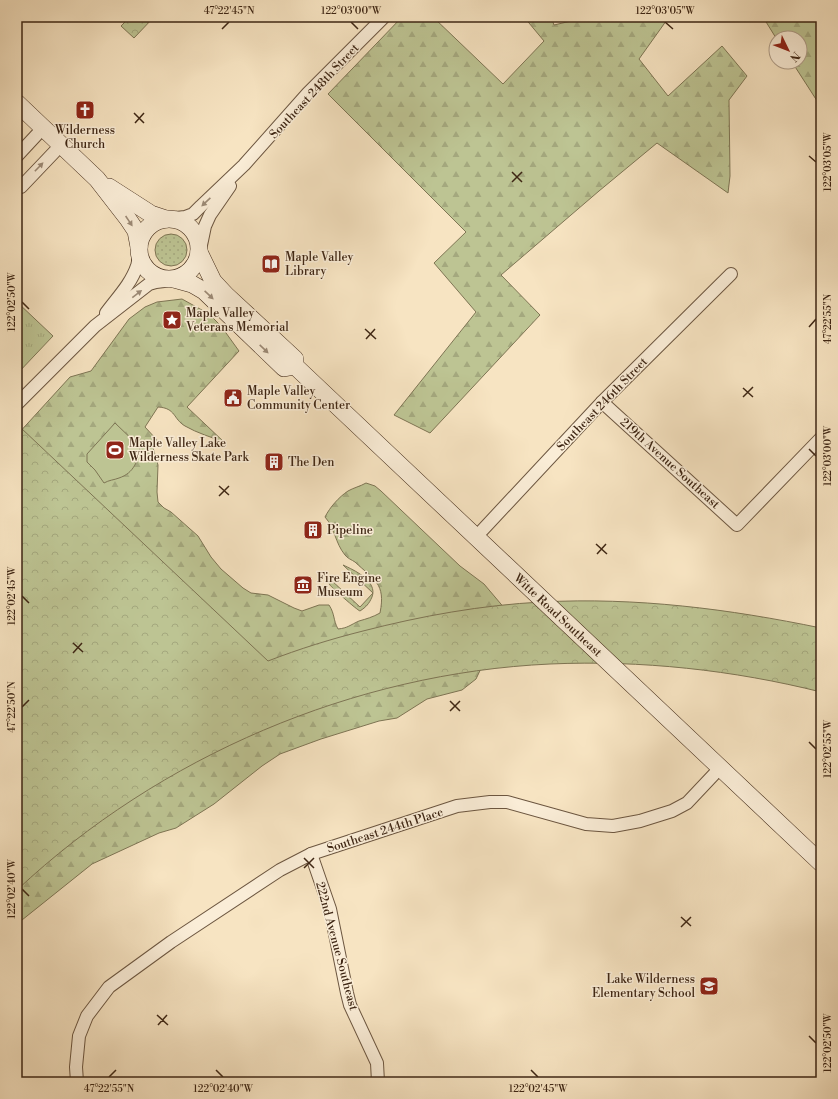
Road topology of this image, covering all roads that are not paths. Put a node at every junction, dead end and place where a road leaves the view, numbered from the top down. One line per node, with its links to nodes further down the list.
1 (384, 17): 6 (street, Southeast 248th Street)
2 (17, 103): 3 (street)
3 (43, 128): 4 (street); 5 (street)
4 (61, 146): 7 (street); 8 (street, one-way to 4)
5 (17, 156)
6 (244, 165): 9 (street, Southeast 248th Street, one-way to 9); 11 (street, Southeast 248th Street)
7 (97, 179): 9 (street); 10 (street, one-way to 10)
8 (17, 188)
9 (166, 219): 10 (street); 11 (street)
10 (138, 249): 13 (street); 14 (street)
11 (199, 251): 13 (street); 15 (street, Witte Road Southeast)
12 (731, 274): 16 (street, Southeast 246th Street)
13 (173, 279): 14 (street, one-way to 13); 15 (street, one-way to 15)
14 (95, 326): 17 (street)
15 (295, 366): 19 (street, Witte Road Southeast)
16 (602, 402): 18 (street, 219th Avenue Southeast); 19 (street, Southeast 246th Street)
17 (17, 404)
18 (821, 438)
19 (476, 537): 20 (street, Witte Road Southeast)
20 (720, 768): 21 (street, Southeast 244th Place); 22 (street, Witte Road Southeast)
21 (311, 854): 23 (street, Southeast 244th Place); 24 (street, 222nd Avenue Southeast)
22 (821, 864)
23 (77, 1082)
24 (378, 1082)

